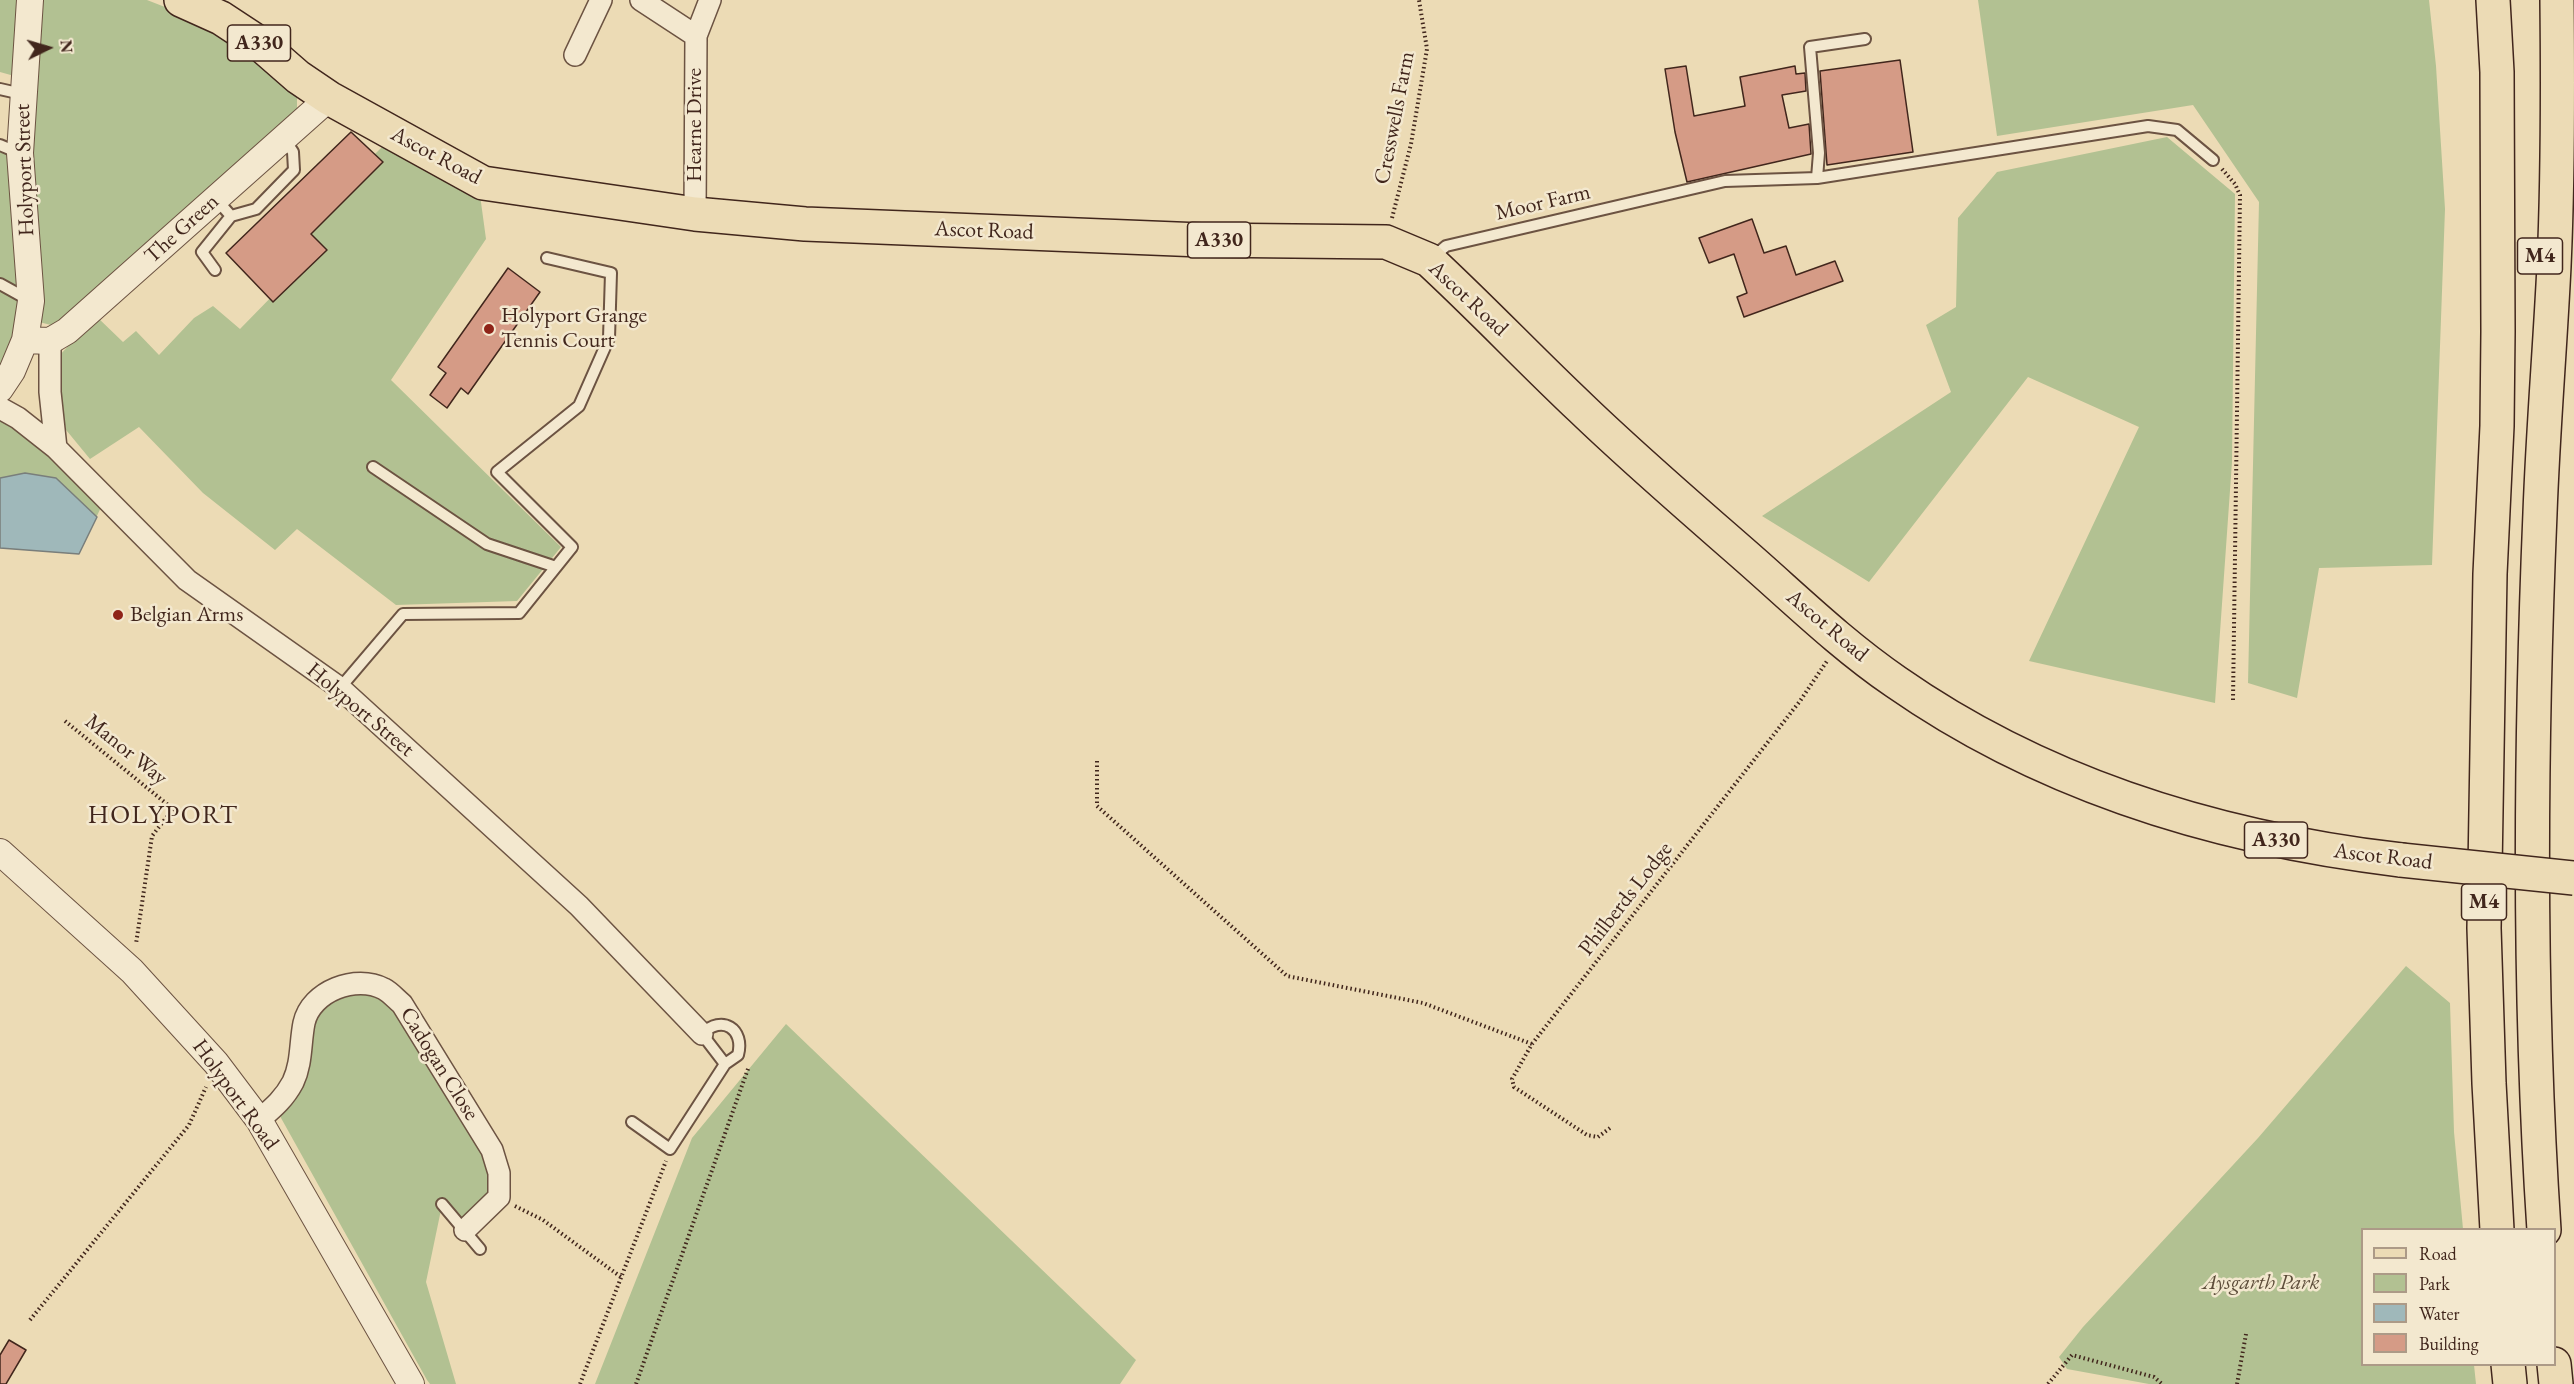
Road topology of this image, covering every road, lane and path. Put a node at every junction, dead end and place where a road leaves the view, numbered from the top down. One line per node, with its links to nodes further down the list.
1 (30, 0): 14 (street, Holyport Street)
2 (181, 0): 15 (main road, Ascot Road / A330)
3 (601, 0): 13 (street)
4 (641, 0): 11 (street, Hearne Drive)
5 (710, 0): 11 (street, Hearne Drive)
6 (1419, 0): 23 (path, Cresswells Farm)
7 (2470, 0): 19 (main road, M4)
8 (2493, 0): 19 (main road, M4)
9 (2535, 0): 34 (main road, M4)
10 (2557, 0): 34 (main road, M4)
11 (696, 36): 22 (street, Hearne Drive)
12 (1865, 39): 20 (lane)
13 (574, 55)
14 (11, 92): 17 (street, Holyport Street)
15 (329, 98): 16 (street, The Green); 22 (main road, Ascot Road / A330)
16 (286, 139): 21 (street, The Green); 21 (lane)
17 (10, 149): 28 (street, Holyport Street)
18 (2213, 160): 20 (lane, Moor Farm); 38 (path)
19 (2496, 160): 55 (main road, M4)
20 (1817, 178): 25 (lane, Moor Farm)
21 (223, 208): 26 (lane); 29 (street, The Green)
22 (695, 214): 23 (main road, Ascot Road / A330)
23 (1386, 242): 25 (main road, Ascot Road / A330)
24 (546, 258): 35 (lane)
25 (1429, 260): 36 (main road, Ascot Road / A330)
26 (215, 270)
27 (0, 284): 28 (lane)
28 (32, 301): 29 (street, Holyport Street)
29 (38, 340): 30 (street, Holyport Street); 32 (street)
30 (0, 389)
31 (0, 408): 32 (street, Holyport Street)
32 (56, 448): 37 (street, Holyport Street)
33 (373, 467): 35 (lane)
34 (2540, 511): 56 (main road, M4)
35 (556, 567): 37 (lane)
36 (1840, 640): 42 (main road, Ascot Road / A330, bridge); 45 (path, Philberds Lodge)
37 (340, 688): 44 (street, Holyport Street)
38 (2232, 700)
39 (65, 721): 43 (path, Manor Way)
40 (1097, 761): 45 (path)
41 (0, 852): 43 (street, Holyport Road)
42 (2574, 878)
43 (132, 971): 47 (street, Holyport Road)
44 (702, 1034): 46 (lane); 48 (lane)
45 (1532, 1044): 51 (path, Philberds Lodge)
46 (738, 1055): 48 (lane); 66 (path)
47 (216, 1063): 49 (street, Holyport Road); 60 (path)
48 (725, 1064): 52 (lane)
49 (259, 1120): 53 (street, Cadogan Close); 64 (street, Holyport Road)
50 (632, 1122): 52 (lane)
51 (1610, 1128)
52 (670, 1149): 59 (path)
53 (499, 1197): 57 (street); 59 (path)
54 (442, 1204): 57 (lane)
55 (2497, 1228)
56 (2544, 1228)
57 (465, 1230): 58 (lane)
58 (480, 1248)
59 (621, 1276): 65 (path)
60 (30, 1320)
61 (2246, 1334): 69 (path)
62 (2508, 1366): 70 (main road)
63 (2554, 1366): 71 (main road)
64 (411, 1384)
65 (580, 1384)
66 (636, 1384)
67 (2048, 1384): 68 (path)
68 (2162, 1384)
69 (2237, 1384)
70 (2510, 1384)
71 (2556, 1384)

